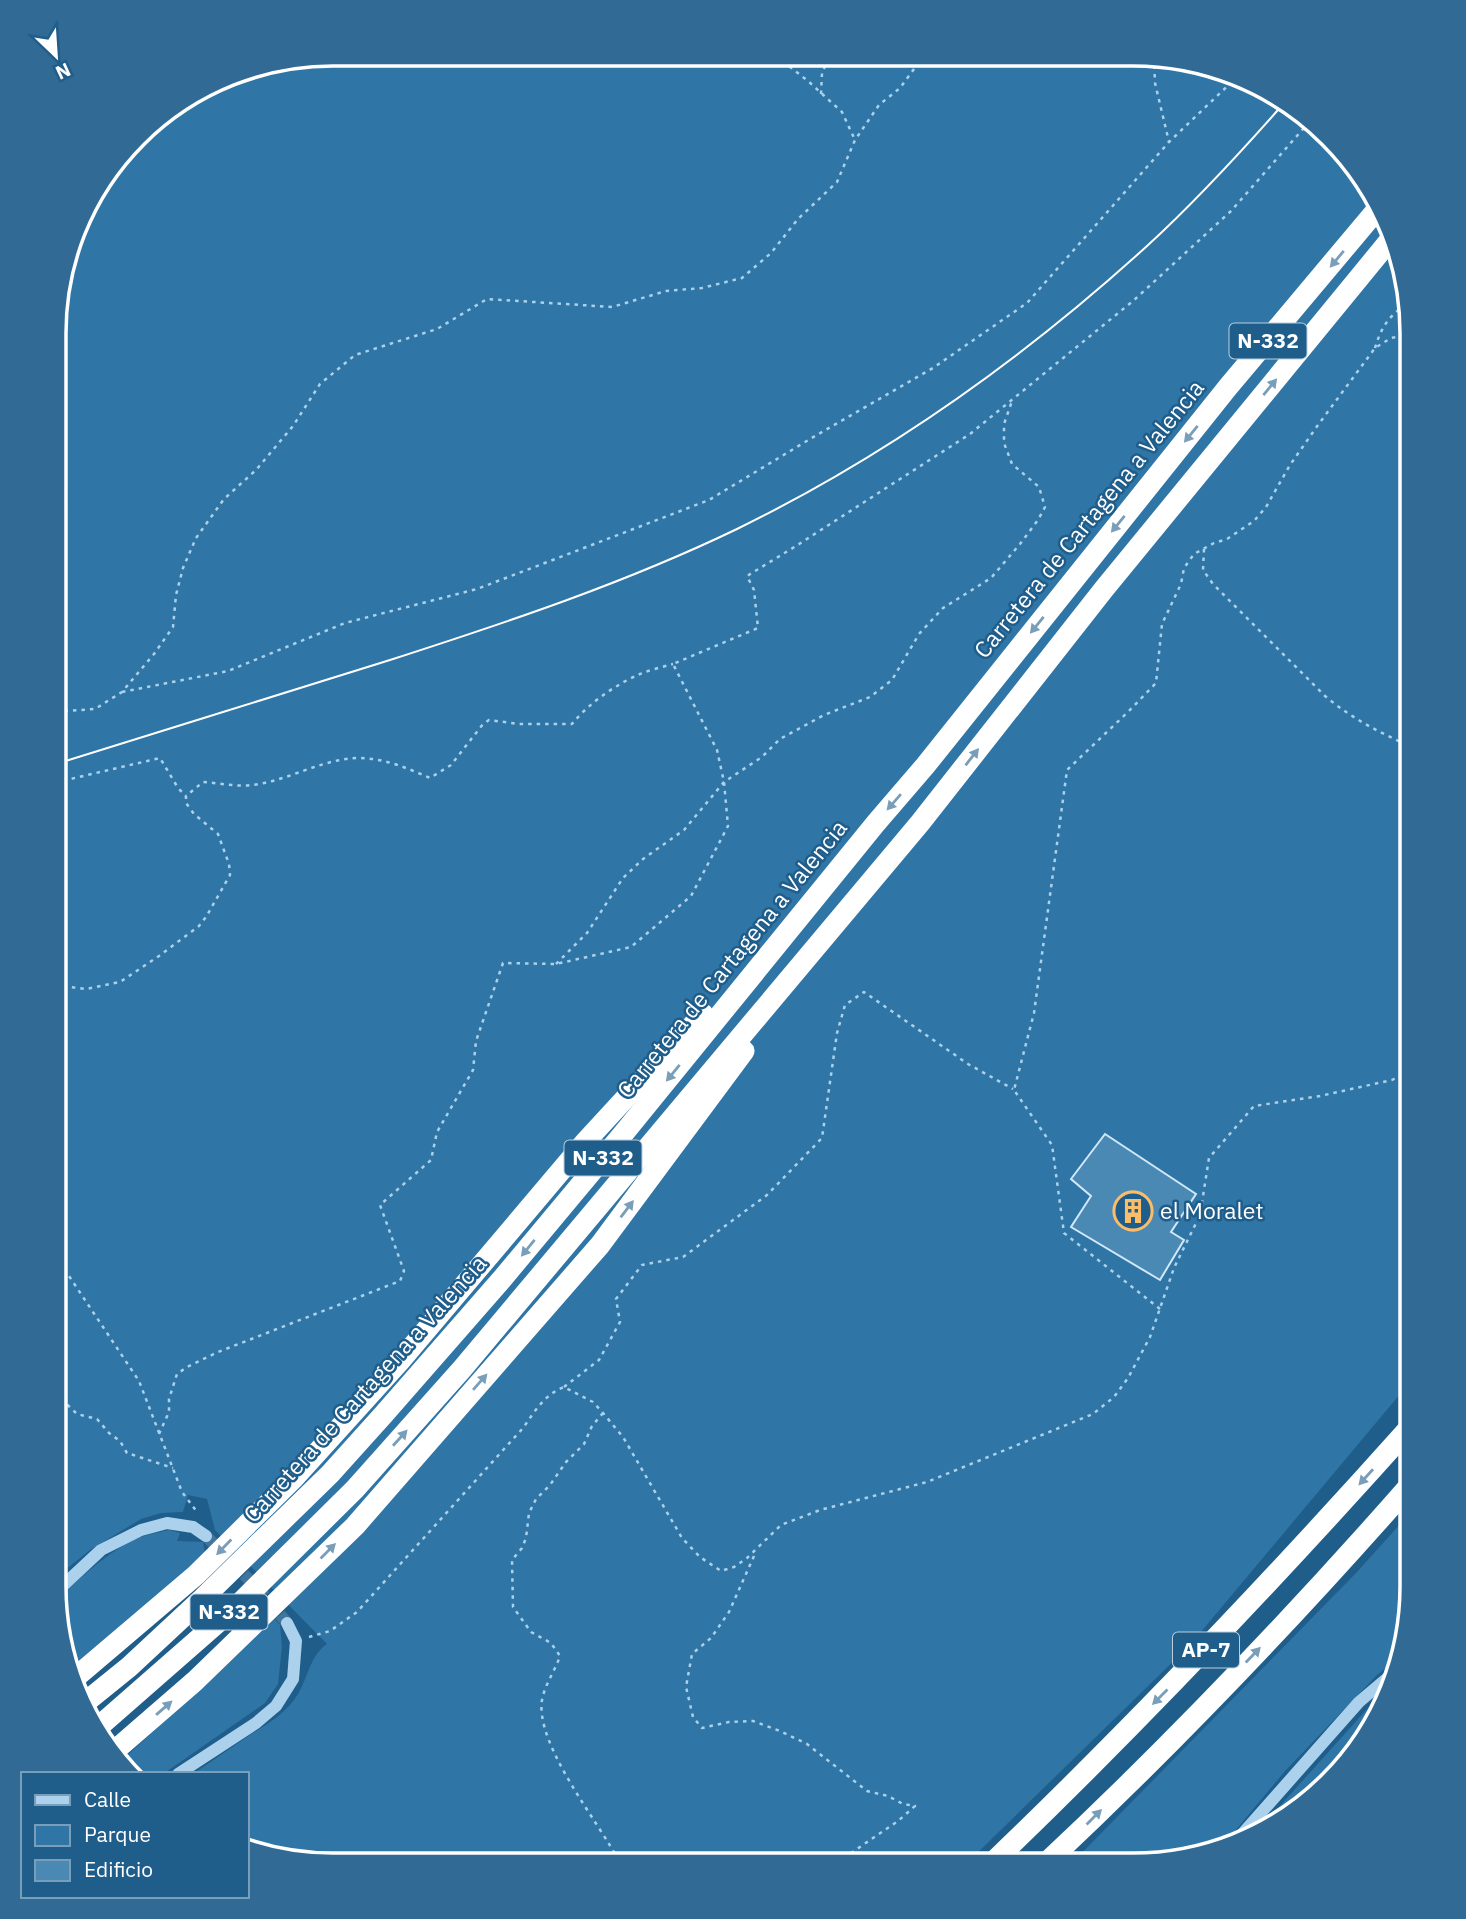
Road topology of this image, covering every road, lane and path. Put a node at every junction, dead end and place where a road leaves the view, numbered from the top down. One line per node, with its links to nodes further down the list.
1 (789, 66): 6 (path)
2 (825, 66): 6 (path)
3 (917, 66): 8 (path)
4 (1154, 67): 9 (path)
5 (1229, 85): 9 (path)
6 (821, 94): 8 (path)
7 (1303, 129): 15 (path)
8 (855, 140): 18 (path)
9 (1169, 142): 18 (path)
10 (1372, 215): 24 (highway, Carretera de Cartagena a Valencia / N-332, one-way to 24)
11 (1385, 246): 25 (highway, N-332, one-way to 11)
12 (1398, 310): 14 (path)
13 (1400, 336): 14 (path)
14 (1375, 348): 16 (path)
15 (1013, 398): 17 (path); 22 (path)
16 (1204, 549): 20 (path); 29 (path)
17 (673, 664): 22 (path); 23 (path)
18 (122, 692): 19 (path)
19 (66, 711)
20 (1400, 742)
21 (66, 780): 23 (path)
22 (724, 782): 26 (path); 26 (path)
23 (186, 796): 27 (path)
24 (876, 823): 45 (highway, one-way to 45); 47 (highway, Carretera de Cartagena a Valencia / N-332, one-way to 47)
25 (847, 907): 48 (highway, N-332, one-way to 25); 49 (highway, N-332, one-way to 25)
26 (556, 964): 35 (path)
27 (66, 986)
28 (1400, 1076): 31 (path)
29 (1014, 1090): 31 (path); 32 (path)
30 (66, 1272): 35 (path)
31 (1160, 1309): 34 (path)
32 (564, 1387): 34 (path); 44 (path)
33 (66, 1404): 37 (path)
34 (603, 1413): 52 (path)
35 (159, 1434): 37 (path)
36 (1400, 1438): 54 (highway, AP-7, one-way to 54)
37 (173, 1468): 39 (path)
38 (1400, 1496): 55 (highway, AP-7, one-way to 38)
39 (193, 1527): 40 (street); 42 (street)
40 (206, 1536)
41 (754, 1556): 53 (path)
42 (66, 1583)
43 (287, 1623): 44 (street)
44 (296, 1641): 50 (street)
45 (81, 1673)
46 (1381, 1684): 51 (street)
47 (91, 1698)
48 (103, 1721)
49 (120, 1746)
50 (181, 1772)
51 (1250, 1826)
52 (615, 1853)
53 (851, 1853)
54 (1002, 1853)
55 (1056, 1853)

